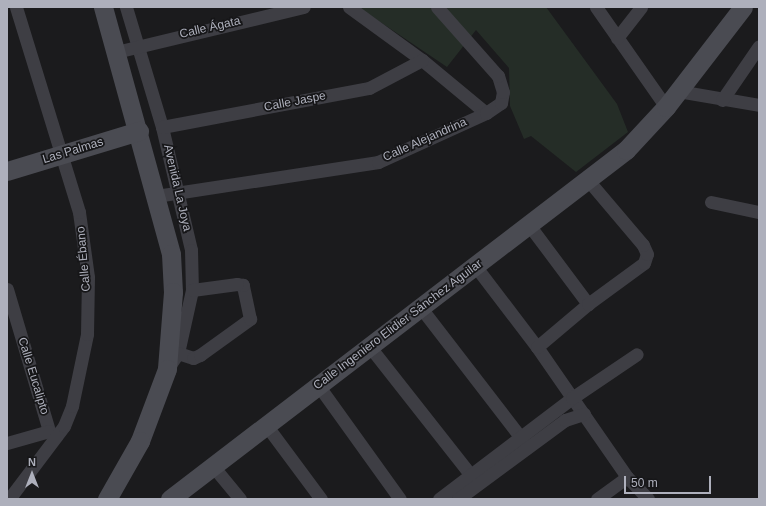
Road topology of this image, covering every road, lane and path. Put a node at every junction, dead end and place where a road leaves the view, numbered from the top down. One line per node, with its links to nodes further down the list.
1 (16, 7): 22 (street, Calle Ébano)
2 (103, 7): 13 (street, Avenida La Joya)
3 (126, 7): 11 (street, Avenida La Joya)
4 (304, 7): 11 (street, Calle Ágata)
5 (349, 7): 14 (street)
6 (437, 7): 19 (street, Calle Alejandrina)
7 (596, 7): 10 (street)
8 (641, 7): 10 (street)
9 (743, 7): 15 (street, Calle Ingeniero Elidier Sánchez Aguilar)
10 (617, 38): 18 (street)
11 (138, 45): 13 (street, Calle Ágata); 20 (street, Avenida La Joya)
12 (759, 46): 16 (street)
13 (116, 52): 21 (street, Avenida La Joya)
14 (422, 60): 19 (street); 20 (street, Calle Jaspe)
15 (678, 91): 16 (street); 18 (street, Calle Ingeniero Elidier Sánchez Aguilar)
16 (722, 100): 17 (street)
17 (759, 105)
18 (666, 107): 24 (street, Calle Ingeniero Elidier Sánchez Aguilar)
19 (486, 113): 25 (street, Calle Alejandrina)
20 (162, 127): 25 (street, Avenida La Joya)
21 (139, 131): 22 (street, Las Palmas); 26 (street, Avenida La Joya)
22 (62, 154): 23 (street, Las Palmas); 44 (street, Calle Ébano)
23 (7, 171)
24 (586, 179): 29 (street, Calle Ingeniero Elidier Sánchez Aguilar); 33 (street)
25 (179, 192): 26 (street, Calle Alejandrina); 32 (street, Avenida La Joya)
26 (156, 196): 39 (street, Avenida La Joya)
27 (711, 202): 28 (street)
28 (759, 209)
29 (529, 225): 30 (street, Calle Ingeniero Elidier Sánchez Aguilar); 33 (street)
30 (476, 267): 34 (street, Calle Ingeniero Elidier Sánchez Aguilar); 35 (street)
31 (7, 289): 44 (street, Calle Eucalipto)
32 (192, 290): 37 (street, Avenida La Joya); 37 (street)
33 (588, 304): 35 (street)
34 (421, 308): 36 (street, Calle Ingeniero Elidier Sánchez Aguilar); 46 (street)
35 (537, 347): 41 (street)
36 (370, 348): 40 (street, Calle Ingeniero Elidier Sánchez Aguilar); 49 (street)
37 (178, 353): 39 (street, Avenida La Joya)
38 (637, 354): 41 (street)
39 (167, 369): 51 (street, Avenida La Joya)
40 (318, 385): 43 (street, Calle Ingeniero Elidier Sánchez Aguilar); 55 (street)
41 (572, 398): 42 (street); 46 (street)
42 (584, 414): 46 (street); 48 (street)
43 (266, 425): 47 (street, Calle Ingeniero Elidier Sánchez Aguilar); 54 (street)
44 (53, 433): 45 (street); 50 (street, Calle Ébano)
45 (7, 443)
46 (525, 443): 49 (street)
47 (212, 465): 52 (street, Calle Ingeniero Elidier Sánchez Aguilar); 53 (street)
48 (628, 477): 58 (street); 59 (street)
49 (475, 480): 56 (street); 57 (street)
50 (8, 499)
51 (106, 499)
52 (170, 499)
53 (240, 499)
54 (321, 499)
55 (400, 499)
56 (439, 499)
57 (458, 499)
58 (597, 499)
59 (648, 499)

